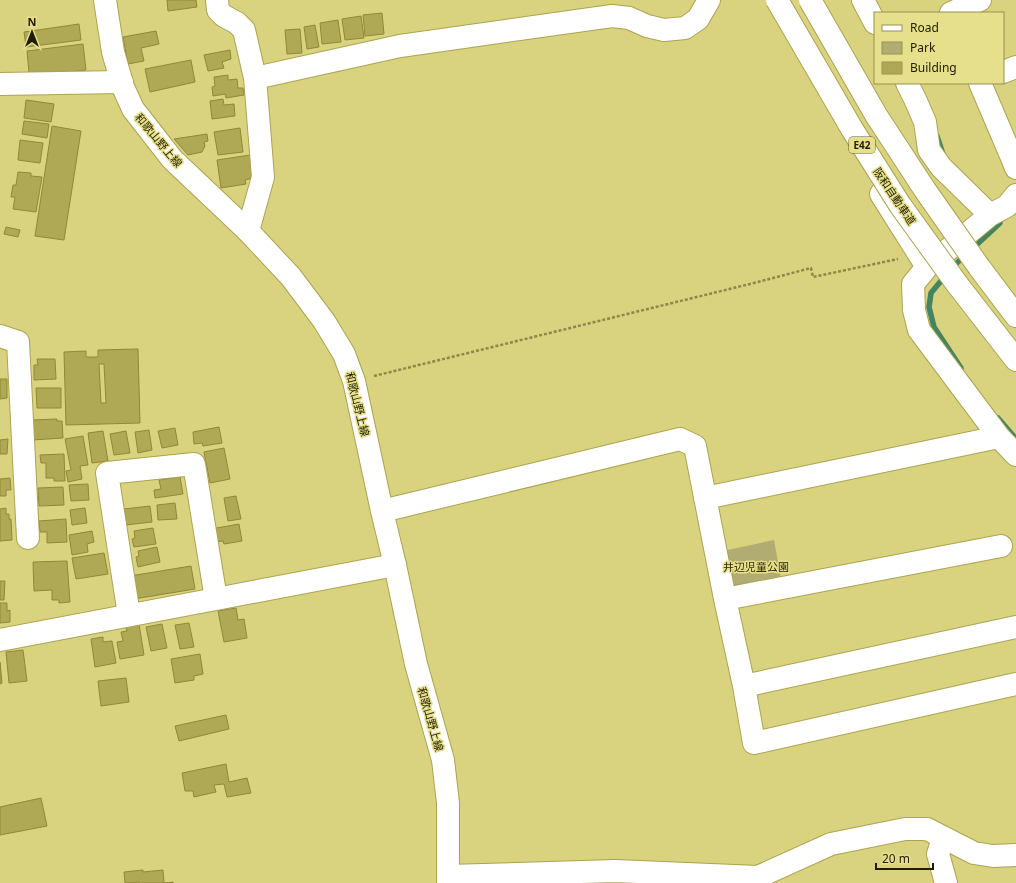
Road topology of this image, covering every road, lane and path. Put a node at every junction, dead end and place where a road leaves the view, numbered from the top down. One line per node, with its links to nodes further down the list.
1 (105, 0): 16 (main road, 和歌山野上線)
2 (217, 0): 15 (main road)
3 (709, 0): 15 (main road)
4 (769, 0): 23 (main road)
5 (777, 0): 26 (main road, 阪和自動車道 / E42, bridge)
6 (810, 0): 24 (main road, E42, bridge)
7 (863, 0): 12 (main road)
8 (945, 0): 10 (main road)
9 (980, 0): 11 (main road)
10 (950, 12)
11 (952, 12)
12 (874, 21)
13 (1016, 67): 14 (main road)
14 (1004, 72)
15 (255, 78): 22 (main road)
16 (122, 82): 17 (main road); 22 (main road, 和歌山野上線)
17 (0, 84)
18 (908, 84): 21 (main road)
19 (980, 84): 20 (main road)
20 (1015, 160)
21 (1004, 209): 23 (main road)
22 (248, 231): 27 (main road, 和歌山野上線)
23 (927, 267): 27 (path); 28 (main road)
24 (1016, 316)
25 (0, 336): 32 (main road)
26 (1016, 360)
27 (354, 381): 31 (main road, 和歌山野上線)
28 (999, 437): 29 (main road); 30 (main road)
29 (1016, 455)
30 (705, 498): 31 (main road); 36 (main road)
31 (382, 511): 34 (main road, 和歌山野上線)
32 (28, 538)
33 (1001, 546): 36 (main road)
34 (395, 565): 35 (main road); 44 (main road, 和歌山野上線)
35 (216, 599): 37 (main road); 37 (main road)
36 (725, 599): 41 (main road)
37 (130, 615): 39 (main road)
38 (1016, 626): 41 (main road)
39 (0, 640)
40 (1016, 684): 41 (main road)
41 (744, 686)
42 (943, 838): 43 (main road); 44 (main road); 45 (main road)
43 (1016, 855)
44 (448, 880)
45 (946, 883)

